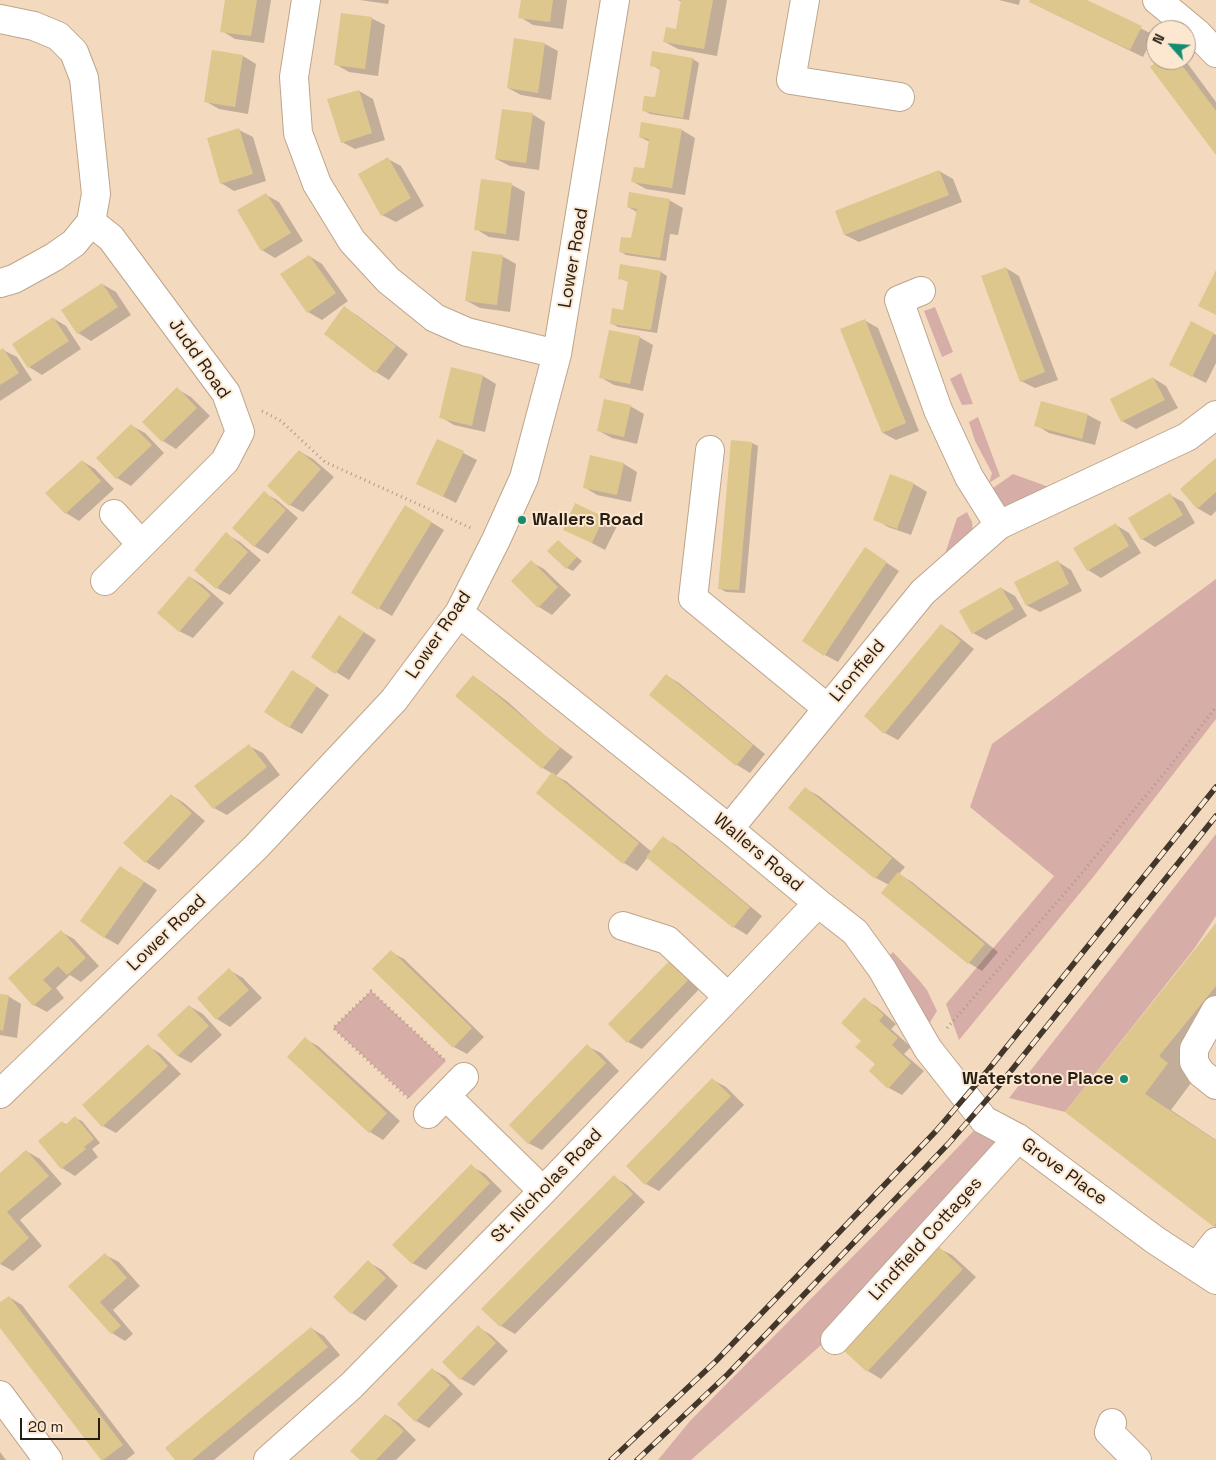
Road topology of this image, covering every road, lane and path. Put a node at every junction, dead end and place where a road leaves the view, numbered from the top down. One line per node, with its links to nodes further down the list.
1 (306, 0): 11 (street)
2 (615, 0): 11 (street, Lower Road)
3 (804, 0): 7 (street)
4 (1157, 0): 6 (street)
5 (0, 19): 8 (street)
6 (1216, 53)
7 (900, 97)
8 (91, 222): 9 (street); 12 (street, Judd Road)
9 (0, 282)
10 (921, 291): 16 (street)
11 (557, 354): 17 (street, Lower Road)
12 (226, 393): 17 (path); 18 (street, Judd Road)
13 (1216, 414): 16 (street, Lionfield)
14 (710, 450): 22 (street)
15 (114, 514): 18 (street)
16 (999, 525): 22 (street, Lionfield)
17 (496, 540): 20 (street, Lower Road)
18 (141, 544): 19 (street, Judd Road)
19 (105, 582)
20 (459, 613): 23 (street, Wallers Road); 30 (street, Lower Road)
21 (1216, 707): 28 (path)
22 (827, 708): 23 (street, Lionfield)
23 (730, 828): 24 (street, Wallers Road)
24 (818, 903): 26 (street, St. Nicholas Road); 28 (street, Wallers Road)
25 (623, 926): 26 (street)
26 (728, 997): 33 (street, St. Nicholas Road)
27 (1216, 1010): 29 (street)
28 (928, 1049): 32 (street, Grove Place)
29 (1216, 1086)
30 (0, 1094)
31 (446, 1095): 31 (path); 33 (street)
32 (1018, 1138): 35 (street, Grove Place); 36 (street, Lindfield Cottages)
33 (543, 1191): 40 (street, St. Nicholas Road)
34 (1216, 1242): 35 (street)
35 (1207, 1273)
36 (835, 1340)
37 (0, 1395): 39 (street)
38 (1112, 1423): 41 (street)
39 (48, 1460)
40 (268, 1460)
41 (1137, 1460)

